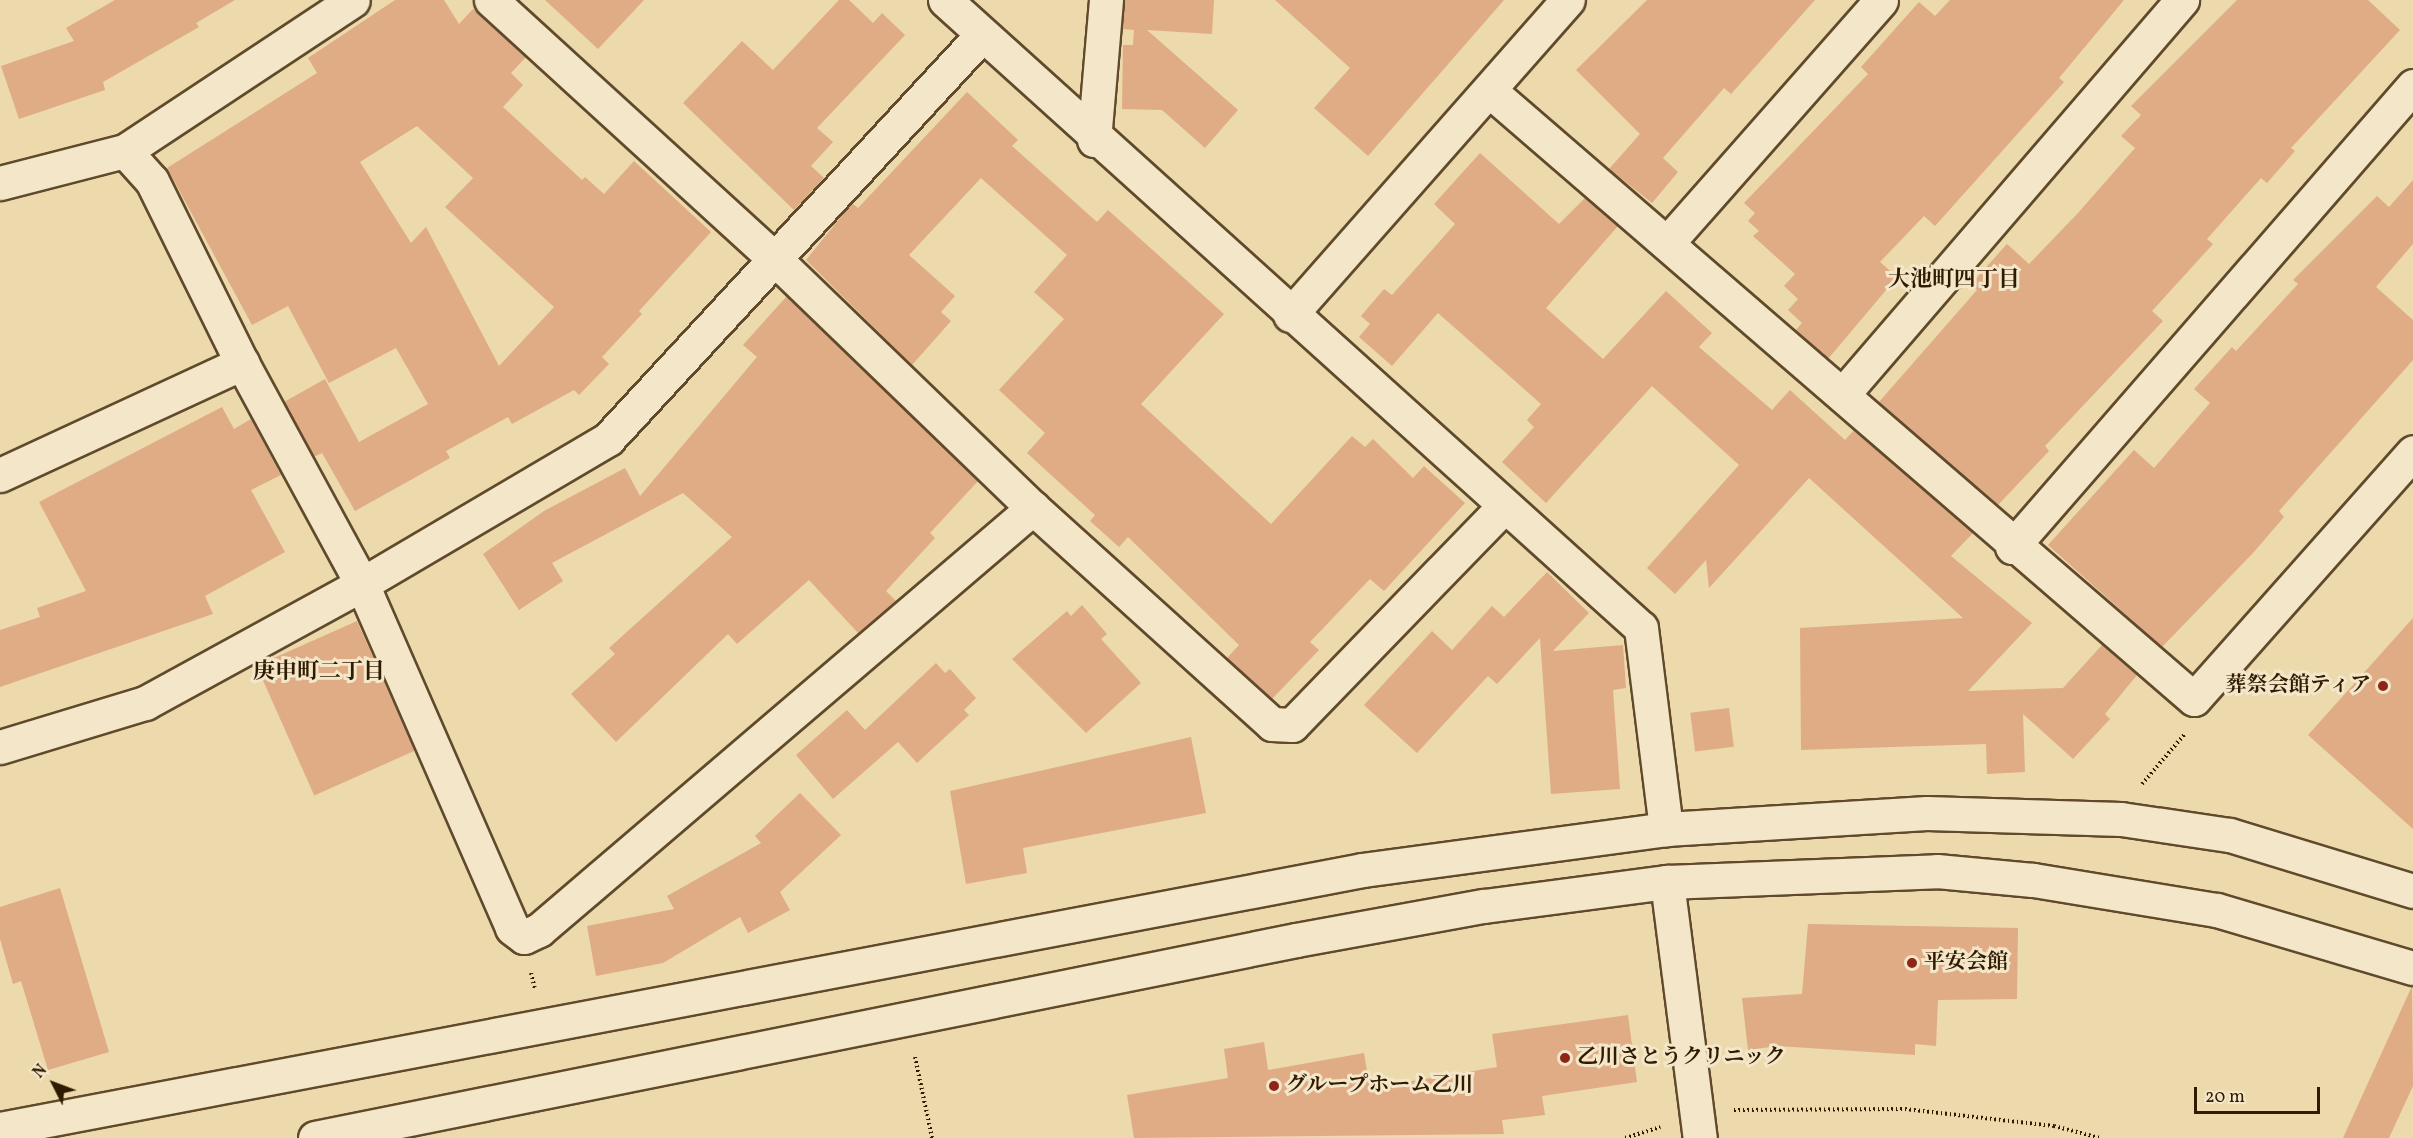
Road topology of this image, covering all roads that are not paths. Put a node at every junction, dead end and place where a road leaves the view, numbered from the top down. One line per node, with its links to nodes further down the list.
1 (353, 0): 12 (street)
2 (491, 0): 15 (street)
3 (945, 0): 8 (street)
4 (1106, 0): 11 (street)
5 (1568, 0): 10 (street)
6 (1881, 0): 14 (street)
7 (2182, 0): 18 (street)
8 (980, 37): 11 (street); 15 (street)
9 (2413, 86): 23 (street)
10 (1490, 91): 14 (street); 16 (street)
11 (1094, 140): 16 (street)
12 (125, 151): 13 (street); 17 (street)
13 (0, 183)
14 (1668, 242): 18 (street)
15 (775, 259): 22 (street); 24 (street)
16 (1290, 315): 21 (street)
17 (242, 363): 20 (street); 24 (street)
18 (1842, 394): 23 (street)
19 (2413, 452): 23 (street)
20 (0, 475)
21 (1503, 507): 22 (street); 26 (street)
22 (1033, 508): 24 (street)
23 (2012, 547)
24 (362, 584): 25 (street)
25 (0, 747)
26 (1666, 829): 28 (street); 31 (street)
27 (1667, 882): 29 (street); 30 (street); 32 (street)
28 (2413, 891)
29 (2413, 968)
30 (1699, 1127)
31 (0, 1129)
32 (315, 1138)

